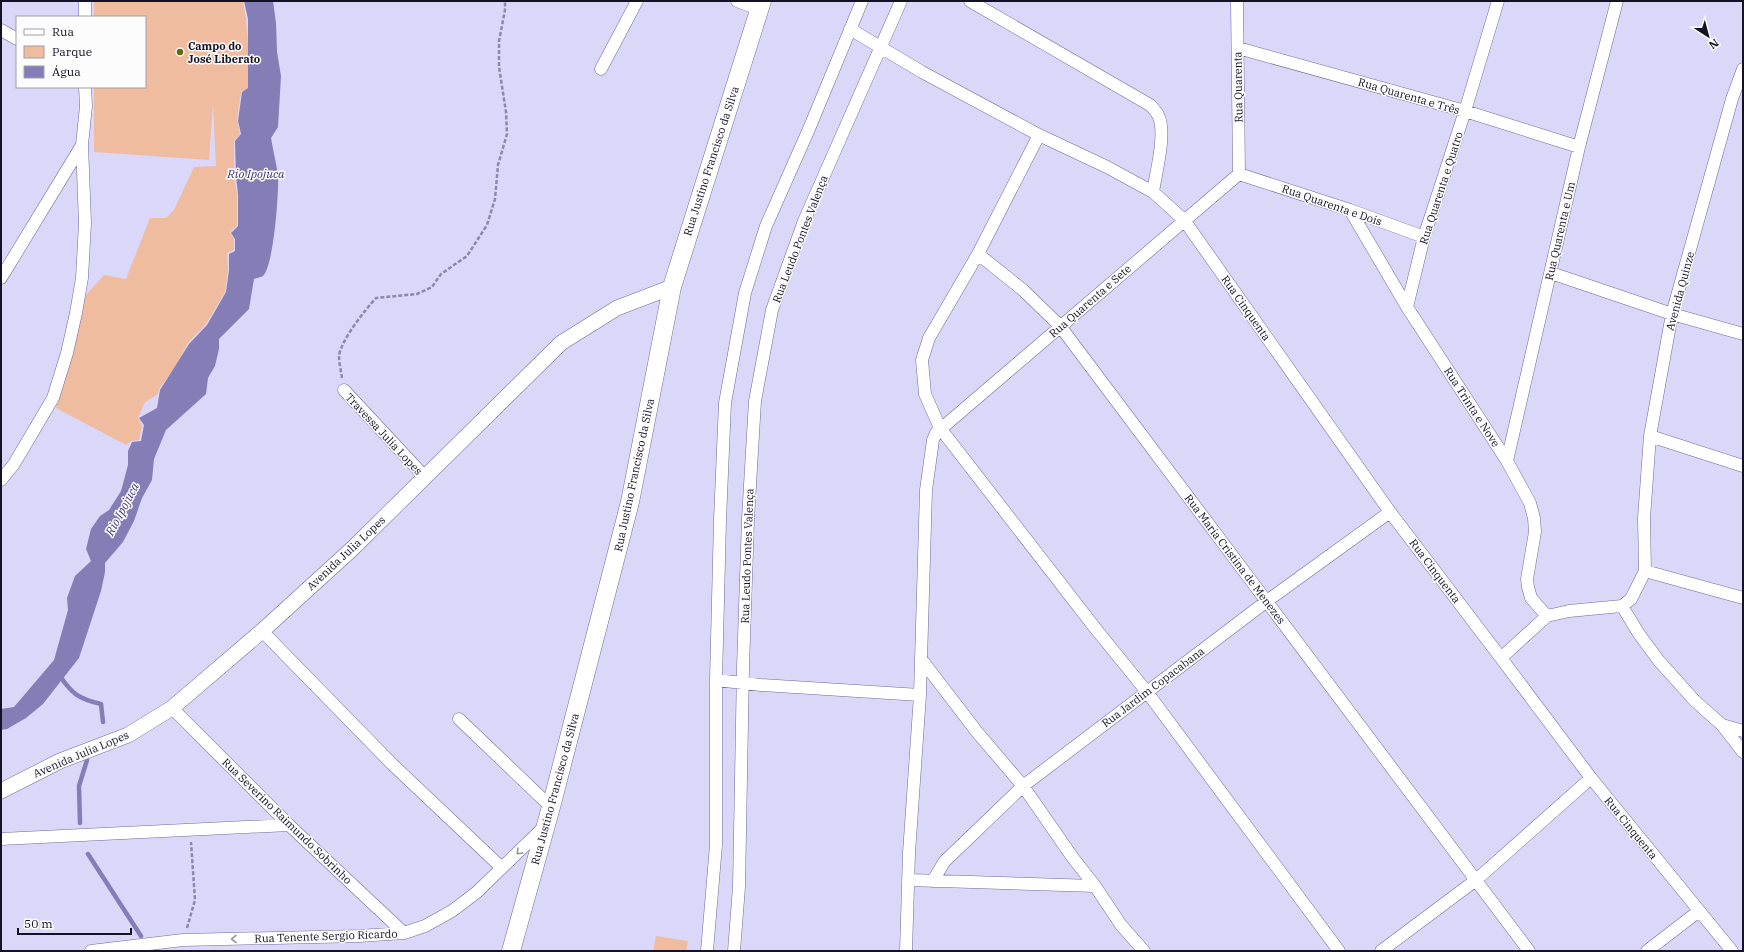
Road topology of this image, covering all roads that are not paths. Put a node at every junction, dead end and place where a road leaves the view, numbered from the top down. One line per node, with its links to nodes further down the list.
1 (85, 1): 11 (street)
2 (637, 1): 17 (street)
3 (737, 1): 10 (street)
4 (862, 1): 12 (street)
5 (901, 1): 15 (street, Rua Leudo Pontes Valença)
6 (970, 1): 25 (street)
7 (1237, 1): 16 (street, Rua Quarenta)
8 (1498, 1): 20 (street, Rua Quarenta e Quatro)
9 (1617, 1): 23 (street, Rua Quarenta e Um)
10 (760, 5): 32 (main road, Rua Justino Francisco da Silva)
11 (86, 16)
12 (850, 28): 15 (street, Rua Cinquenta); 53 (street)
13 (3, 34): 14 (street)
14 (16, 39)
15 (881, 46): 21 (street, Rua Cinquenta); 54 (street, Rua Leudo Pontes Valença)
16 (1238, 48): 20 (street, Rua Quarenta e Três); 24 (street, Rua Quarenta)
17 (601, 69)
18 (1743, 69): 34 (street, Avenida Quinze)
19 (86, 88): 22 (street)
20 (1465, 112): 23 (street, Rua Quarenta e Três); 28 (street, Rua Quarenta e Quatro)
21 (1039, 135): 25 (street, Rua Cinquenta); 29 (street)
22 (82, 144): 31 (street); 43 (street)
23 (1579, 147): 30 (street, Rua Quarenta e Um)
24 (1239, 174): 26 (street, Rua Quarenta e Dois); 27 (street, Rua Quarenta e Sete)
25 (1153, 192): 27 (street, Rua Cinquenta)
26 (1350, 210): 28 (street, Rua Quarenta e Dois); 33 (street, Rua Trinta e Nove)
27 (1184, 220): 35 (street, Rua Quarenta e Sete); 44 (street, Rua Cinquenta)
28 (1424, 237): 33 (street, Rua Quarenta e Quatro)
29 (978, 254): 35 (street, Rua Maria Cristina de Menezes); 38 (street)
30 (1551, 273): 34 (street); 40 (street, Rua Quarenta e Um)
31 (1, 278)
32 (672, 287): 42 (street, Avenida Julia Lopes); 65 (main road, Rua Justino Francisco da Silva)
33 (1407, 307): 40 (street, Rua Trinta e Nove)
34 (1672, 314): 36 (street); 39 (street, Avenida Quinze)
35 (1060, 326): 38 (street, Rua Quarenta e Sete); 47 (street, Rua Maria Cristina de Menezes)
36 (1743, 334)
37 (344, 390): 42 (street, Travessa Julia Lopes)
38 (940, 428): 52 (street); 55 (street)
39 (1650, 436): 41 (street); 45 (street, Avenida Quinze)
40 (1507, 461): 49 (street, Rua Trinta e Nove)
41 (1743, 466)
42 (425, 477): 50 (street, Avenida Julia Lopes)
43 (1, 480)
44 (1390, 512): 47 (street, Rua Jardim Copacabana); 51 (street, Rua Cinquenta)
45 (1645, 571): 46 (street); 48 (street)
46 (1743, 598)
47 (1267, 601): 55 (street, Rua Jardim Copacabana); 70 (street, Rua Maria Cristina de Menezes)
48 (1622, 606): 49 (street); 59 (street)
49 (1546, 616): 51 (street)
50 (262, 631): 57 (street, Avenida Julia Lopes); 68 (street)
51 (1501, 658): 62 (street, Rua Cinquenta)
52 (921, 659): 56 (street); 63 (street)
53 (716, 680): 54 (street); 77 (street)
54 (743, 683): 56 (street); 78 (street, Rua Leudo Pontes Valença)
55 (1147, 692): 63 (street, Rua Jardim Copacabana); 81 (street)
56 (920, 694): 69 (street)
57 (172, 708): 64 (street, Avenida Julia Lopes); 66 (street, Rua Severino Raimundo Sobrinho)
58 (459, 719): 65 (street)
59 (1722, 725): 60 (street); 61 (street)
60 (1743, 731)
61 (1743, 752)
62 (1591, 778): 70 (street); 73 (street, Rua Cinquenta)
63 (1022, 786): 71 (street, Rua Jardim Copacabana); 72 (street)
64 (1, 792)
65 (549, 816): 68 (street, Rua Tenente Sergio Ricardo, one-way to 68); 76 (main road, Rua Justino Francisco da Silva)
66 (289, 825): 67 (street); 74 (street, Rua Severino Raimundo Sobrinho)
67 (1, 839)
68 (502, 868): 74 (street, Rua Tenente Sergio Ricardo)
69 (909, 880): 71 (street); 79 (street)
70 (1476, 880): 82 (street); 83 (street, Rua Maria Cristina de Menezes)
71 (933, 881): 72 (street)
72 (1095, 886): 80 (street)
73 (1699, 911): 84 (street); 85 (street, Rua Cinquenta)
74 (404, 933): 75 (street, Rua Tenente Sergio Ricardo, one-way to 75)
75 (91, 951)
76 (511, 951)
77 (707, 951)
78 (734, 951)
79 (906, 951)
80 (1144, 951)
81 (1339, 951)
82 (1381, 951)
83 (1529, 951)
84 (1647, 951)
85 (1732, 951)

